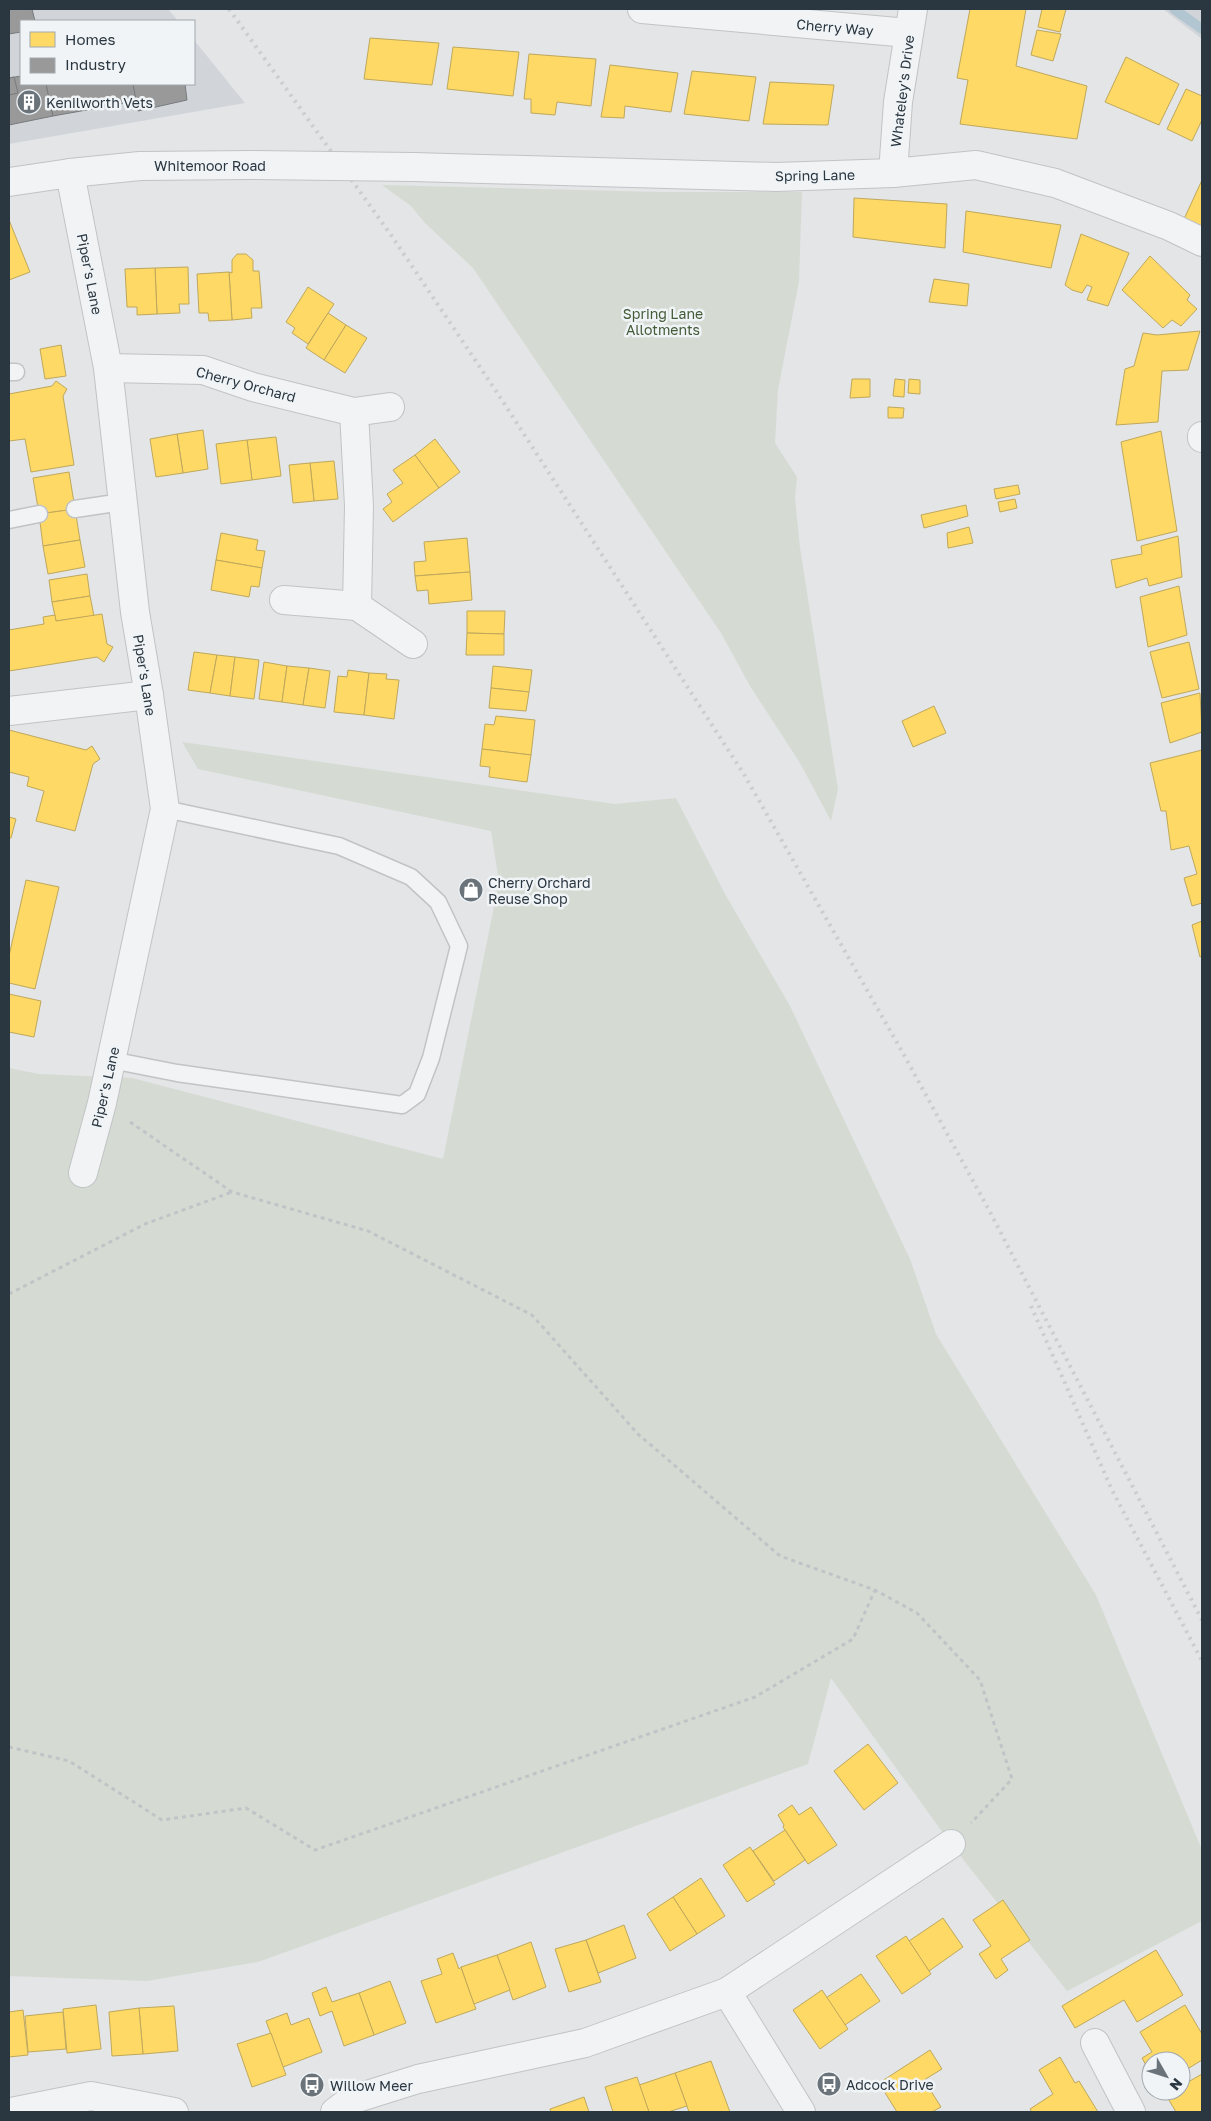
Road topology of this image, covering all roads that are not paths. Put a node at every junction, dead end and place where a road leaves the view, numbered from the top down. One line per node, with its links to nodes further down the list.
1 (642, 9): 2 (street, Cherry Way)
2 (910, 21): 5 (street, Whateley's Drive)
3 (413, 166): 4 (street, Whitemoor Road, bridge); 5 (street, Spring Lane)
4 (70, 173): 6 (street, Whitemoor Road); 8 (street, Piper's Lane)
5 (893, 173): 7 (street, Spring Lane)
6 (9, 182)
7 (1202, 242)
8 (108, 368): 10 (street, Cherry Orchard); 11 (street, Piper's Lane)
9 (390, 407): 10 (street, Cherry Orchard)
10 (354, 412): 16 (street)
11 (122, 502): 12 (lane); 18 (street, Piper's Lane)
12 (75, 509)
13 (38, 514): 14 (lane)
14 (9, 520)
15 (284, 600): 16 (street)
16 (357, 606): 17 (street)
17 (413, 644)
18 (150, 695): 19 (street); 20 (street, Piper's Lane)
19 (9, 711)
20 (165, 809): 21 (street, Piper's Lane); 21 (lane)
21 (111, 1060): 22 (street, Piper's Lane)
22 (83, 1173)
23 (951, 1844): 24 (street)
24 (727, 1992): 28 (street); 29 (street)
25 (1095, 2044): 30 (street)
26 (11, 2112): 27 (street)
27 (174, 2112)
28 (335, 2112)
29 (801, 2112)
30 (1131, 2112)

